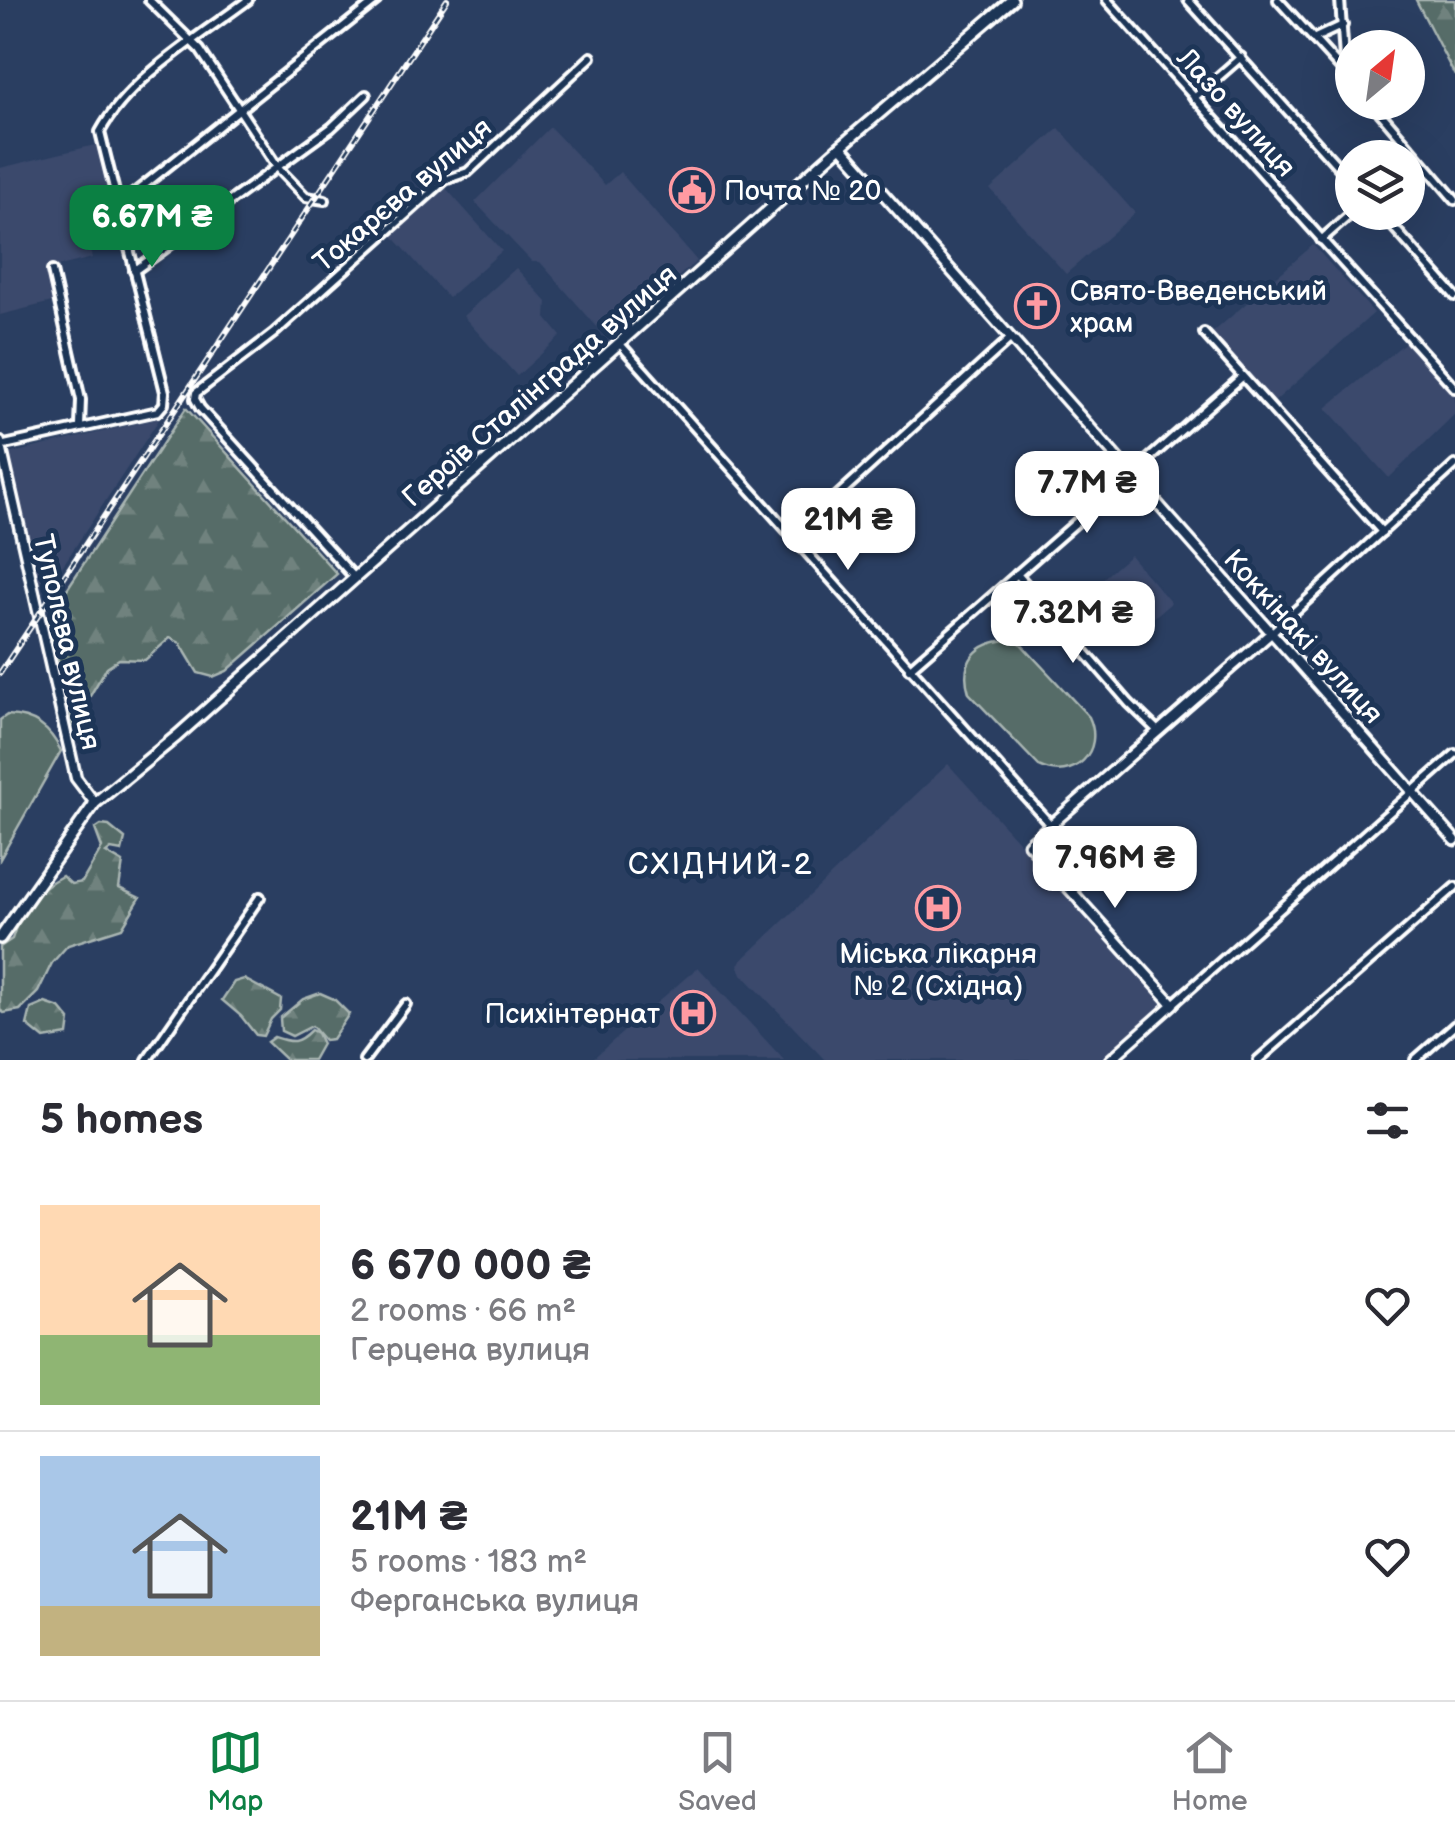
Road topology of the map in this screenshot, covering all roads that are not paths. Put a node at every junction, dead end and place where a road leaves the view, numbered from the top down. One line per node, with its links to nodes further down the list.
1 (150, 0): 12 (street)
2 (248, 0): 12 (street)
3 (377, 0): 18 (street)
4 (1012, 0): 21 (main road, Героїв Сталінграда вулиця)
5 (1107, 0): 17 (street, Лазо вулиця)
6 (1188, 0): 14 (street)
7 (1278, 0): 11 (street)
8 (1340, 0): 9 (street)
9 (1343, 25): 10 (street); 11 (street)
10 (1343, 30)
11 (1313, 39): 15 (street)
12 (192, 42): 18 (street); 27 (street)
13 (591, 57): 46 (street, Токарєва вулиця)
14 (1241, 58): 17 (street); 22 (street)
15 (1335, 63)
16 (366, 95): 24 (street)
17 (1194, 98): 30 (street, Лазо вулиця)
18 (237, 110): 24 (street); 27 (street)
19 (1388, 120): 20 (street)
20 (1405, 140)
21 (841, 146): 35 (street, Коккінакі вулиця); 36 (main road, Героїв Сталінграда вулиця)
22 (1335, 163)
23 (1425, 164): 26 (street)
24 (278, 168): 25 (street); 32 (street)
25 (324, 200)
26 (1455, 200)
27 (118, 206): 32 (street)
28 (1335, 228): 30 (street)
29 (1396, 230): 33 (street)
30 (1321, 240): 38 (street, Лазо вулиця)
31 (52, 271): 39 (street)
32 (134, 271): 39 (street)
33 (1455, 296)
34 (1204, 333): 37 (street)
35 (1010, 338): 42 (street, Коккінакі вулиця); 44 (street)
36 (620, 344): 44 (street); 46 (main road, Героїв Сталінграда вулиця)
37 (1242, 377): 42 (street); 43 (street)
38 (1455, 388)
39 (80, 426): 40 (street)
40 (0, 445): 52 (street, Туполєва вулиця)
41 (1455, 465): 43 (street)
42 (1130, 474): 45 (street); 47 (street, Коккінакі вулиця)
43 (1382, 532): 47 (street)
44 (792, 537): 48 (street)
45 (1017, 574): 48 (street); 49 (street)
46 (355, 578): 52 (main road, Героїв Сталінграда вулиця)
47 (1271, 632): 49 (street); 51 (street, Коккінакі вулиця)
48 (909, 669): 53 (street)
49 (1158, 731): 53 (street)
50 (1455, 754): 51 (street)
51 (1413, 792): 54 (street, Коккінакі вулиця); 59 (street)
52 (95, 803): 57 (main road)
53 (1051, 825): 59 (street)
54 (1455, 840)
55 (1455, 887): 66 (street)
56 (260, 897): 62 (street)
57 (0, 938)
58 (406, 1004): 63 (street)
59 (1174, 1004): 61 (street)
60 (1455, 1025): 67 (street)
61 (1120, 1051): 64 (street); 65 (street)
62 (146, 1060)
63 (364, 1060)
64 (1110, 1060)
65 (1127, 1060)
66 (1258, 1060)
67 (1415, 1060)

